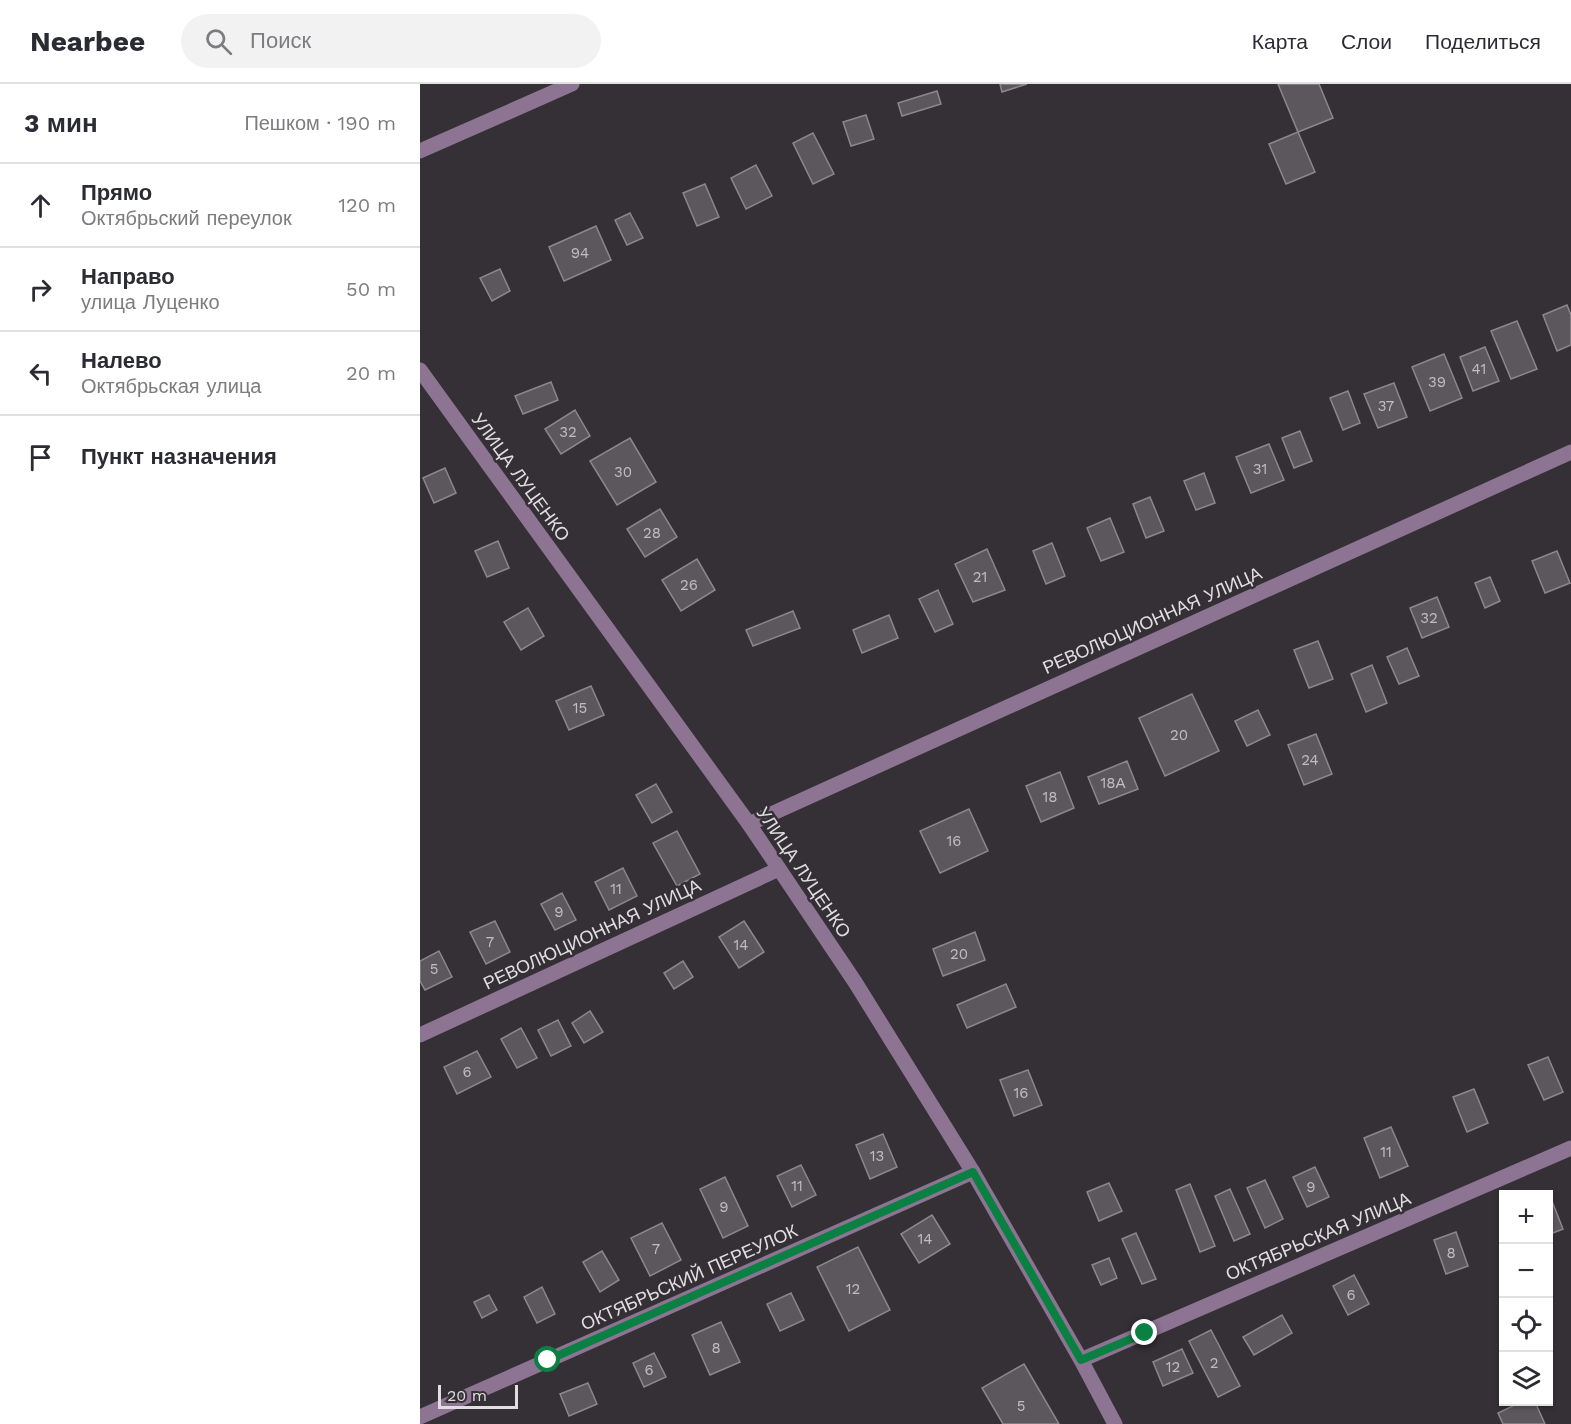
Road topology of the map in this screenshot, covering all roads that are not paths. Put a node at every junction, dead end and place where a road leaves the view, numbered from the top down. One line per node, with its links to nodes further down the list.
1 (572, 84): 2 (street)
2 (420, 151)
3 (420, 369): 5 (street, УЛИЦА ЛУЦЕНКО)
4 (1571, 452): 5 (street, РЕВОЛЮЦИОННАЯ УЛИЦА)
5 (748, 824): 6 (street, УЛИЦА ЛУЦЕНКО)
6 (779, 869): 7 (street, РЕВОЛЮЦИОННАЯ УЛИЦА); 9 (street, УЛИЦА ЛУЦЕНКО)
7 (420, 1035)
8 (1571, 1148): 10 (street, ОКТЯБРЬСКАЯ УЛИЦА)
9 (973, 1172): 10 (street, УЛИЦА ЛУЦЕНКО); 11 (street, ОКТЯБРЬСКИЙ ПЕРЕУЛОК)
10 (1081, 1360): 12 (street, УЛИЦА ЛУЦЕНКО)
11 (420, 1417)
12 (1115, 1424)

